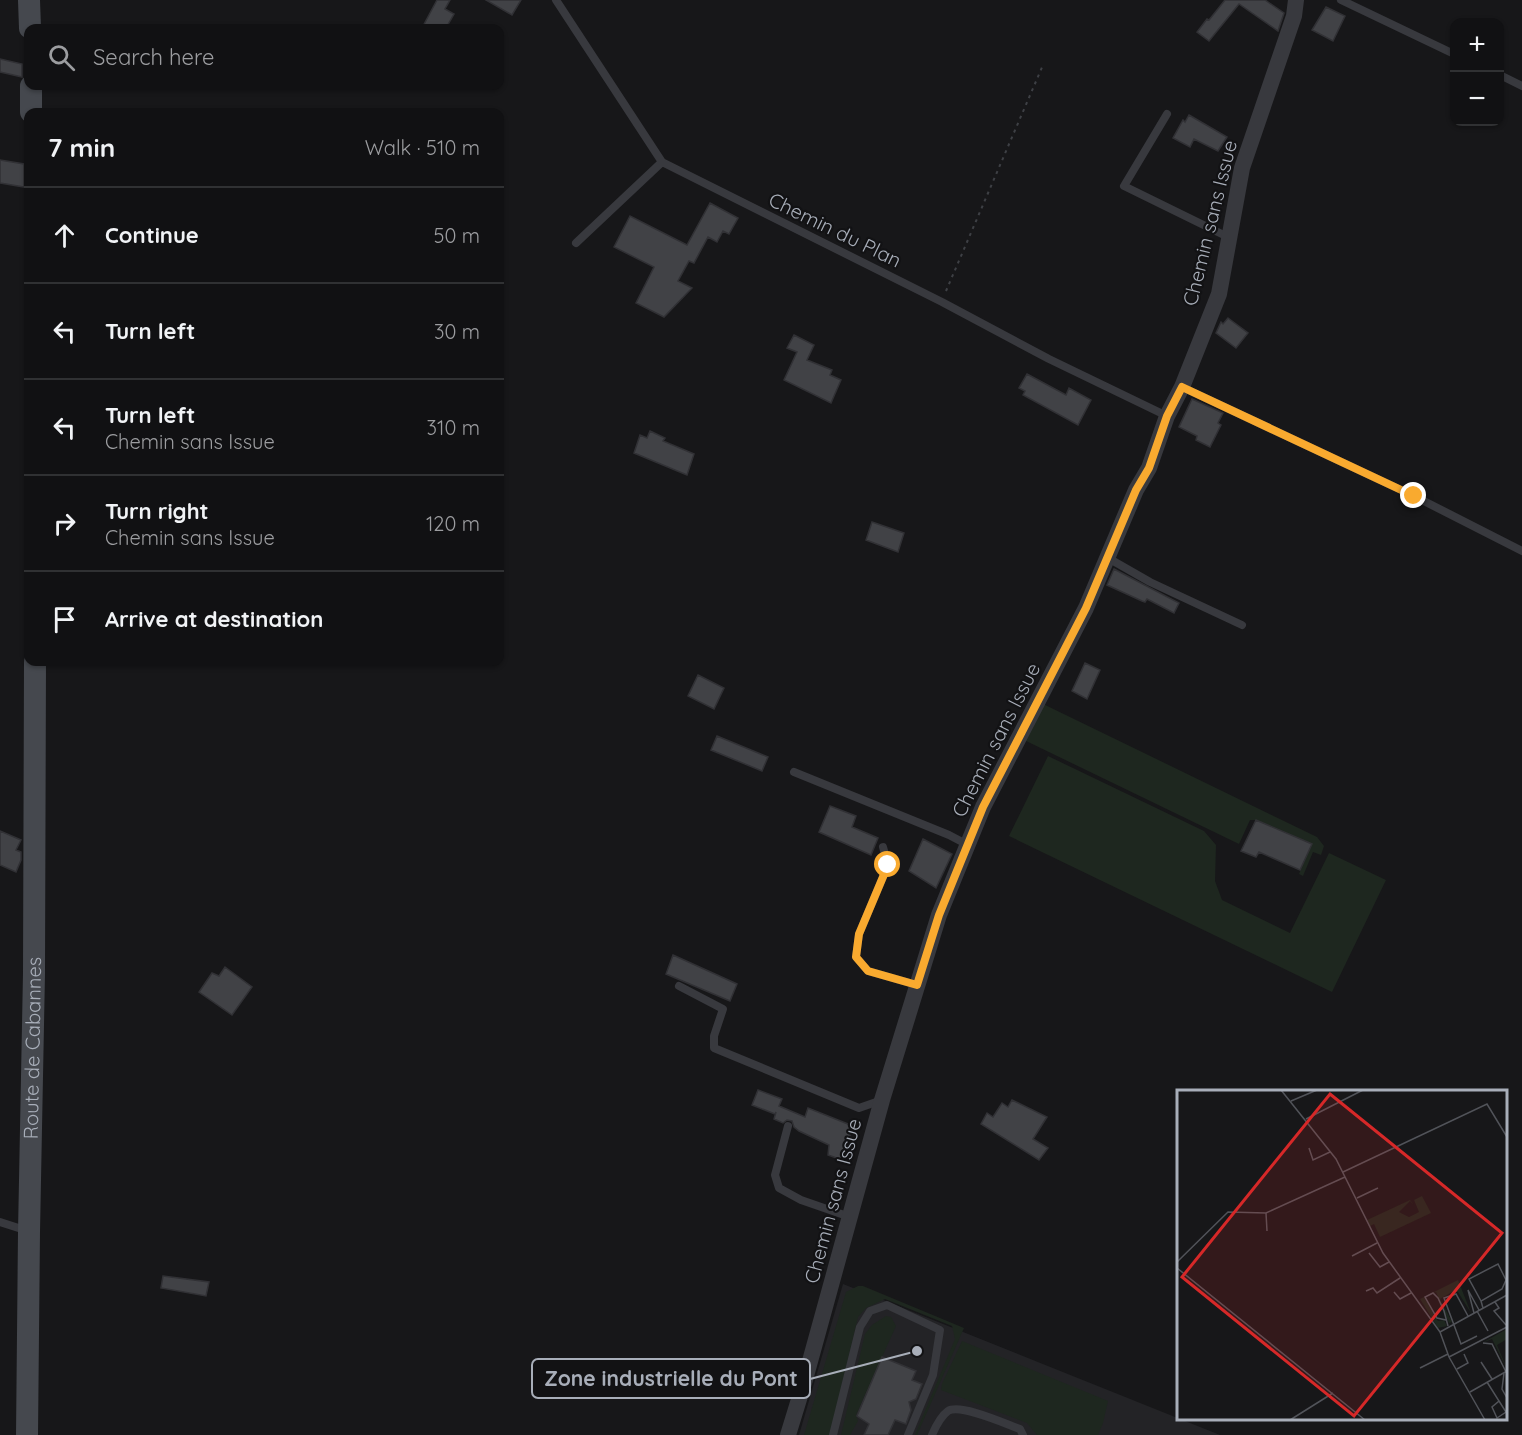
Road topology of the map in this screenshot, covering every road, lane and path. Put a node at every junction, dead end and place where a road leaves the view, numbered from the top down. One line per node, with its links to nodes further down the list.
1 (29, 0): 5 (main road)
2 (556, 0): 13 (lane)
3 (1296, 0): 14 (street, Chemin sans Issue)
4 (1341, 0): 6 (lane)
5 (30, 24)
6 (1450, 52)
7 (1043, 65): 16 (path)
8 (1504, 77): 9 (lane)
9 (1522, 86)
10 (31, 90): 11 (main road)
11 (31, 108)
12 (1167, 114): 14 (lane)
13 (662, 162): 15 (lane); 16 (lane, Chemin du Plan)
14 (1230, 238): 17 (street, Chemin sans Issue)
15 (576, 243)
16 (942, 302): 18 (lane, Chemin du Plan)
17 (1182, 387): 18 (street, Chemin sans Issue); 19 (lane)
18 (1167, 416): 20 (street, Chemin sans Issue)
19 (1522, 551)
20 (1108, 558): 21 (lane); 24 (street, Chemin sans Issue)
21 (1242, 625)
22 (35, 666): 32 (main road, Route de Cabannes)
23 (794, 772): 24 (lane)
24 (968, 845): 26 (street, Chemin sans Issue)
25 (883, 847): 26 (lane)
26 (917, 985): 28 (street, Chemin sans Issue)
27 (679, 986): 28 (lane)
28 (882, 1100): 30 (street, Chemin sans Issue)
29 (788, 1126): 30 (lane)
30 (850, 1217): 34 (street, Chemin sans Issue)
31 (0, 1222): 32 (lane)
32 (28, 1232): 33 (main road, Route de Cabannes)
33 (27, 1435)
34 (788, 1435)
35 (833, 1435): 36 (lane)
36 (908, 1435)
37 (932, 1435): 38 (lane)
38 (1023, 1435)

